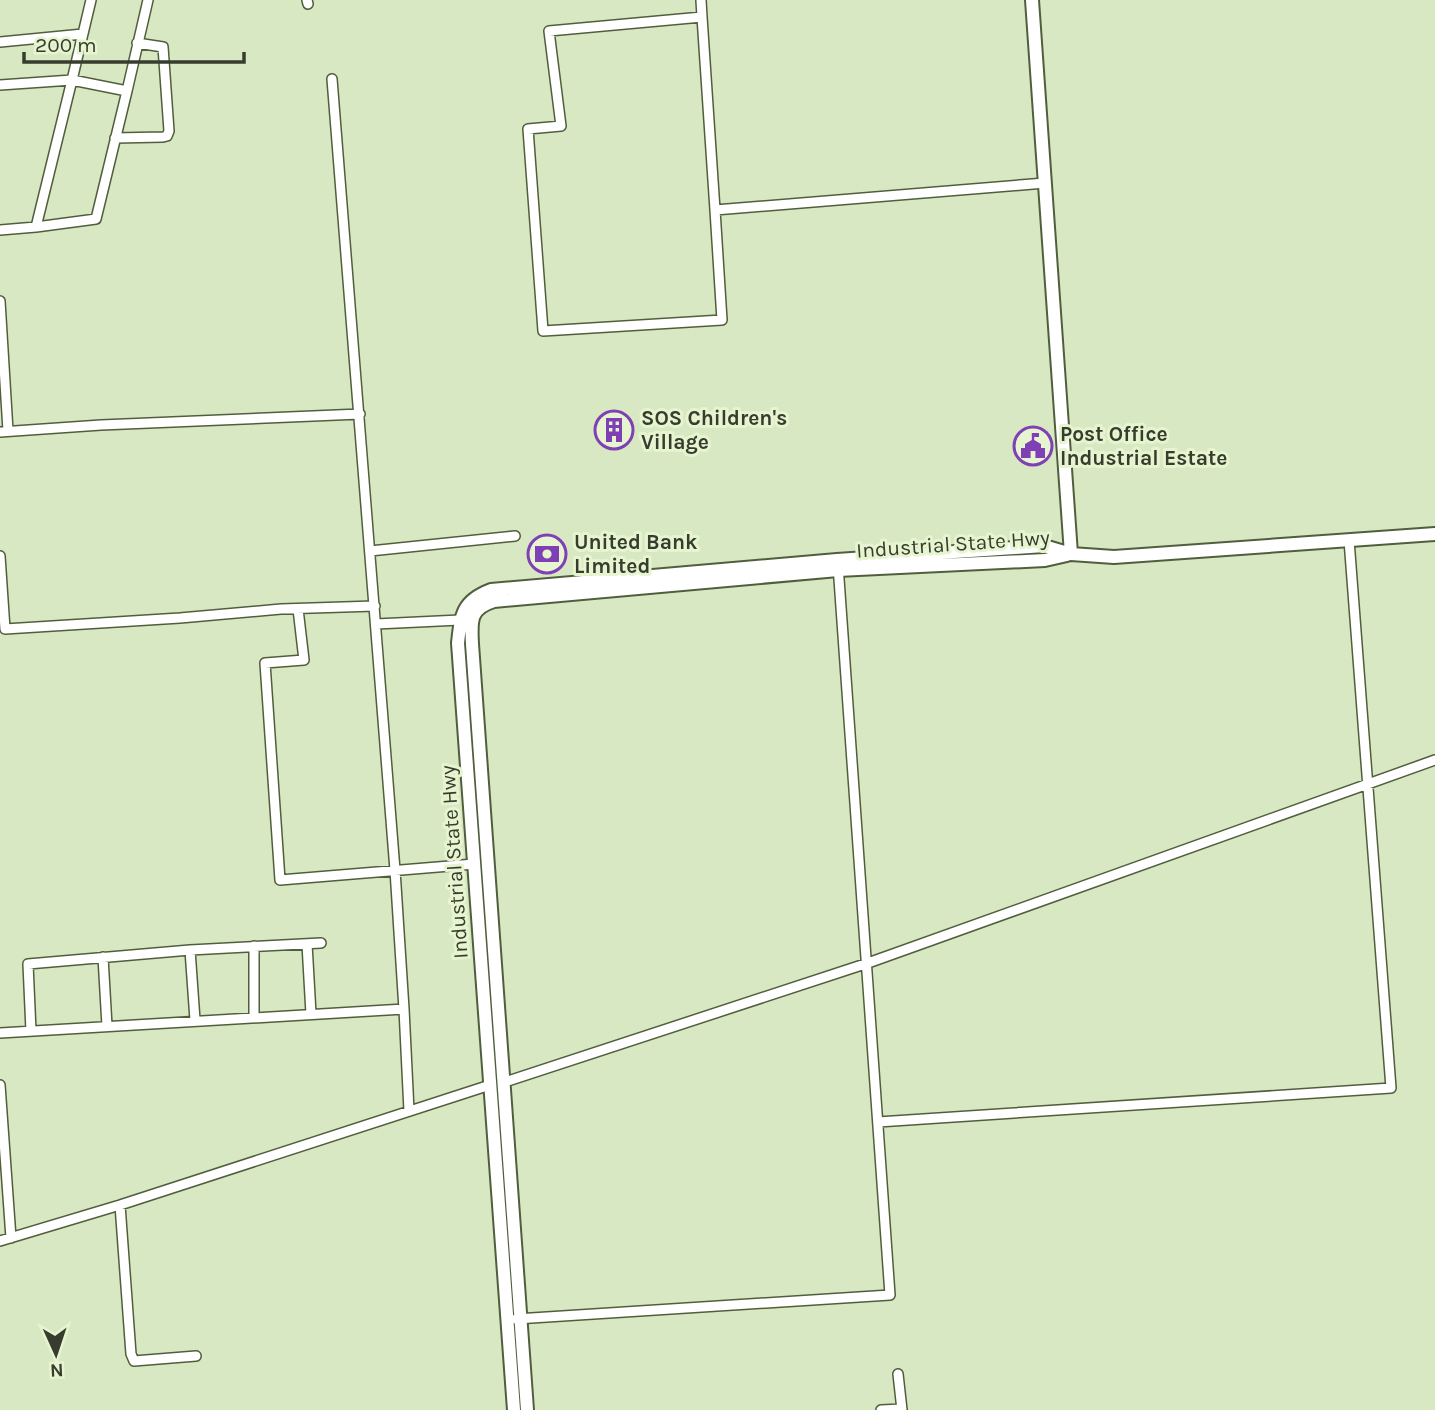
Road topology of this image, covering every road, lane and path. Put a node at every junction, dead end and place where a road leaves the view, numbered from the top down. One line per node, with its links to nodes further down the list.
1 (91, 0): 6 (street)
2 (148, 0): 8 (street)
3 (701, 0): 5 (street)
4 (1032, 0): 14 (main road)
5 (702, 17): 15 (street); 15 (street)
6 (83, 34): 7 (street); 10 (street)
7 (0, 42)
8 (137, 43): 12 (street); 13 (street)
9 (332, 79): 19 (street)
10 (72, 80): 11 (street); 12 (street); 16 (street)
11 (0, 85)
12 (127, 91): 13 (street)
13 (116, 138): 16 (street)
14 (1045, 183): 15 (street); 25 (main road)
15 (715, 210)
16 (36, 227): 17 (street)
17 (0, 230)
18 (0, 301): 20 (street)
19 (360, 414): 20 (street); 24 (street)
20 (4, 432)
21 (1435, 534): 23 (main road, Industrial State Hwy)
22 (515, 537): 24 (street)
23 (1349, 540): 25 (main road, Industrial State Hwy); 33 (street)
24 (370, 551): 28 (street)
25 (1071, 554): 27 (main road, Industrial State Hwy)
26 (0, 556): 29 (street)
27 (838, 565): 30 (main road, Industrial State Hwy); 41 (street); 45 (main road, Industrial State Hwy)
28 (375, 606): 29 (street); 31 (street)
29 (298, 609): 35 (street)
30 (460, 620): 31 (street); 34 (main road, Industrial State Hwy)
31 (376, 624): 35 (street)
32 (1435, 760): 33 (street)
33 (1368, 785): 41 (street); 55 (street)
34 (474, 864): 35 (street); 46 (main road, Industrial State Hwy)
35 (395, 870): 42 (street)
36 (321, 943): 37 (street)
37 (307, 944): 38 (street); 43 (street)
38 (254, 946): 39 (street); 44 (street)
39 (190, 950): 40 (street); 47 (street)
40 (103, 957): 48 (street); 49 (street)
41 (866, 964): 51 (street); 55 (street)
42 (404, 1009): 43 (street); 54 (street)
43 (311, 1014): 44 (street)
44 (254, 1017): 47 (street)
45 (500, 1017): 46 (main road); 51 (main road, Industrial State Hwy)
46 (485, 1018): 53 (main road, Industrial State Hwy)
47 (195, 1020): 48 (street)
48 (107, 1026): 49 (street)
49 (31, 1031): 50 (street)
50 (0, 1033)
51 (505, 1082): 56 (main road, Industrial State Hwy)
52 (0, 1085): 58 (street)
53 (490, 1085): 54 (street); 57 (main road, Industrial State Hwy)
54 (409, 1111): 59 (street)
55 (878, 1122): 62 (street)
56 (509, 1151): 57 (main road); 62 (main road, Industrial State Hwy)
57 (495, 1153): 62 (main road, Industrial State Hwy)
58 (4, 1204): 60 (street)
59 (120, 1205): 60 (street); 63 (street)
60 (11, 1238): 61 (street)
61 (0, 1241)
62 (514, 1319): 66 (main road, Industrial State Hwy); 67 (main road, Industrial State Hwy)
63 (196, 1356)
64 (898, 1374): 65 (street)
65 (902, 1409): 68 (street)
66 (514, 1410)
67 (527, 1410)
68 (881, 1410)

